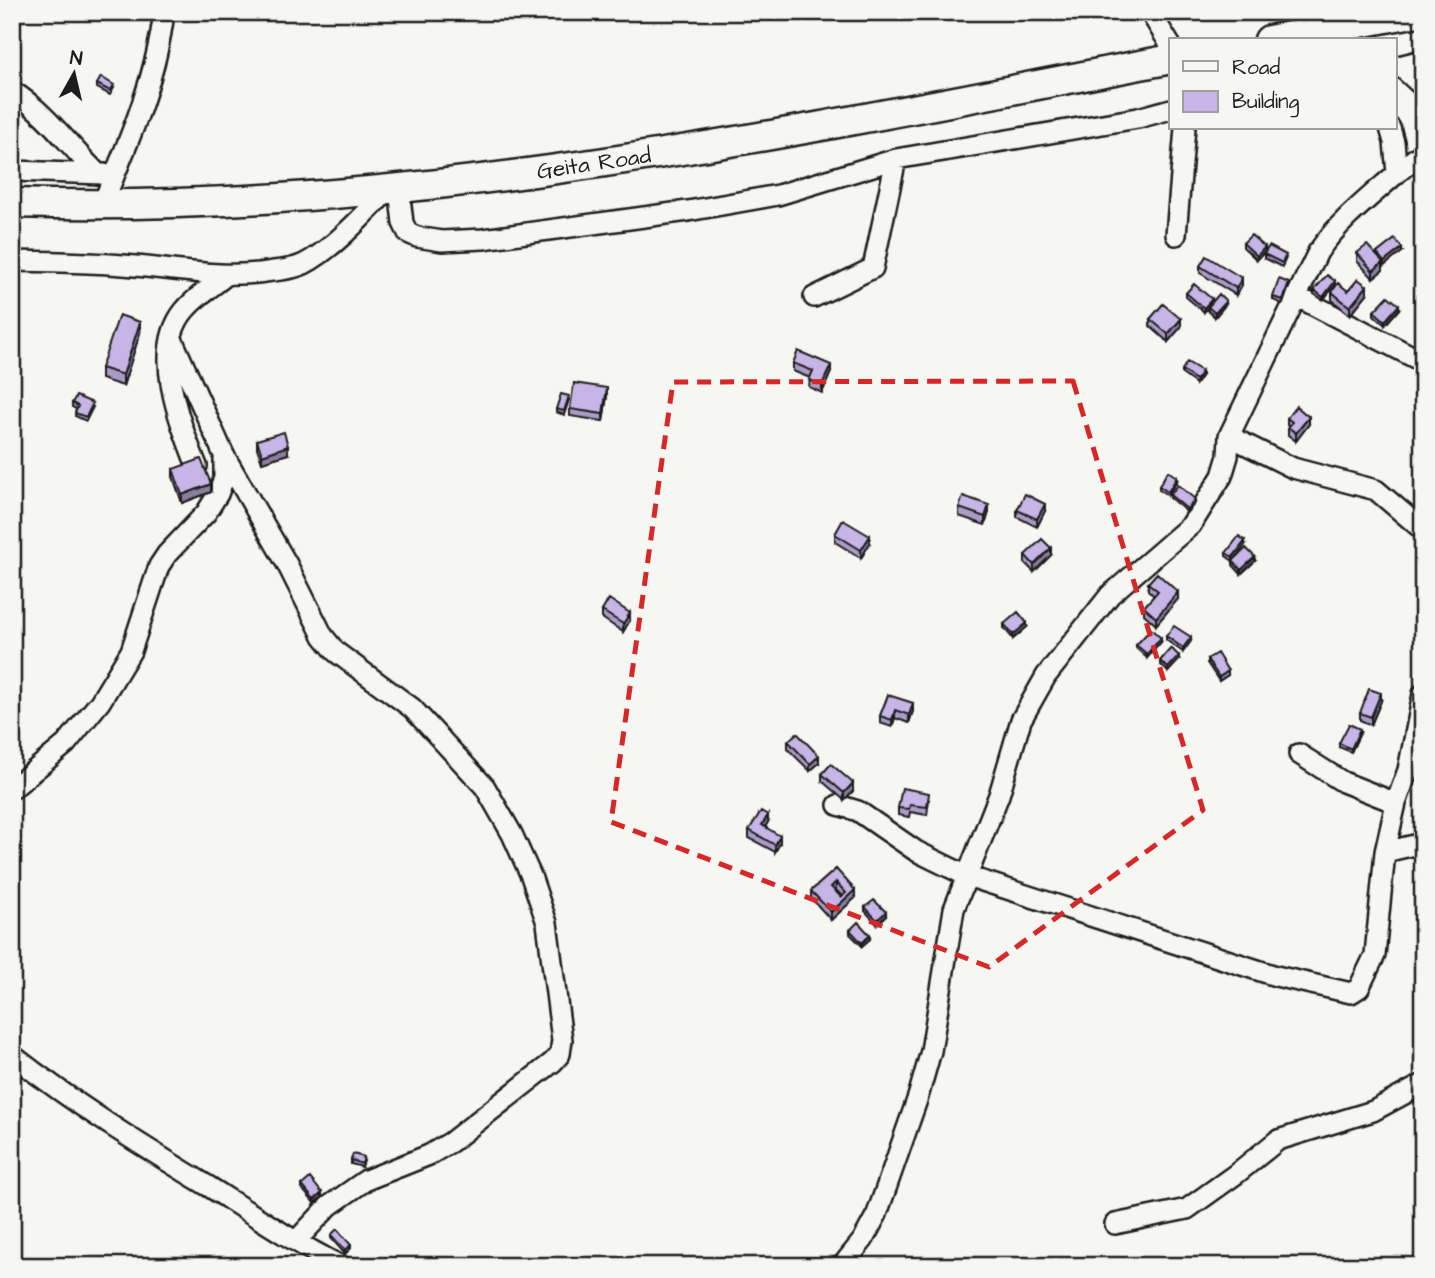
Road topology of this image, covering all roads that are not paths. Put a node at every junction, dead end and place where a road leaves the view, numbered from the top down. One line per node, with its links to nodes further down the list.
1 (164, 12): 18 (street)
2 (1150, 12): 5 (street)
3 (1418, 12): 4 (highway)
4 (1280, 38)
5 (1169, 43)
6 (1169, 59): 19 (highway, Geita Road)
7 (1423, 60): 8 (street)
8 (1398, 67): 9 (street)
9 (1423, 87)
10 (12, 91): 18 (street)
11 (1169, 110): 15 (street)
12 (1185, 130): 22 (street)
13 (1391, 130): 17 (street)
14 (1423, 152): 17 (street)
15 (896, 159): 19 (street); 26 (street)
16 (12, 170): 18 (street)
17 (1398, 173): 25 (street)
18 (106, 174): 21 (street)
19 (393, 189): 21 (highway, Geita Road); 24 (street)
20 (12, 203): 21 (highway, Geita Road)
21 (102, 205)
22 (1176, 235)
23 (12, 261): 24 (street)
24 (225, 276): 27 (street)
25 (1296, 296): 28 (street); 29 (street)
26 (814, 297)
27 (172, 339): 30 (street); 31 (street)
28 (1423, 362)
29 (1229, 436): 32 (street); 40 (street)
30 (225, 455): 35 (street); 44 (street)
31 (197, 466)
32 (1423, 530)
33 (1423, 694): 36 (street)
34 (1299, 754): 36 (street)
35 (12, 789)
36 (1396, 803): 39 (street)
37 (838, 805): 40 (street)
38 (1423, 843): 39 (street)
39 (1385, 852): 40 (street)
40 (967, 876): 47 (street)
41 (12, 1055): 44 (street)
42 (1423, 1084): 43 (street)
43 (1115, 1224)
44 (296, 1241): 45 (street)
45 (311, 1260): 46 (street)
46 (341, 1266)
47 (842, 1266)

